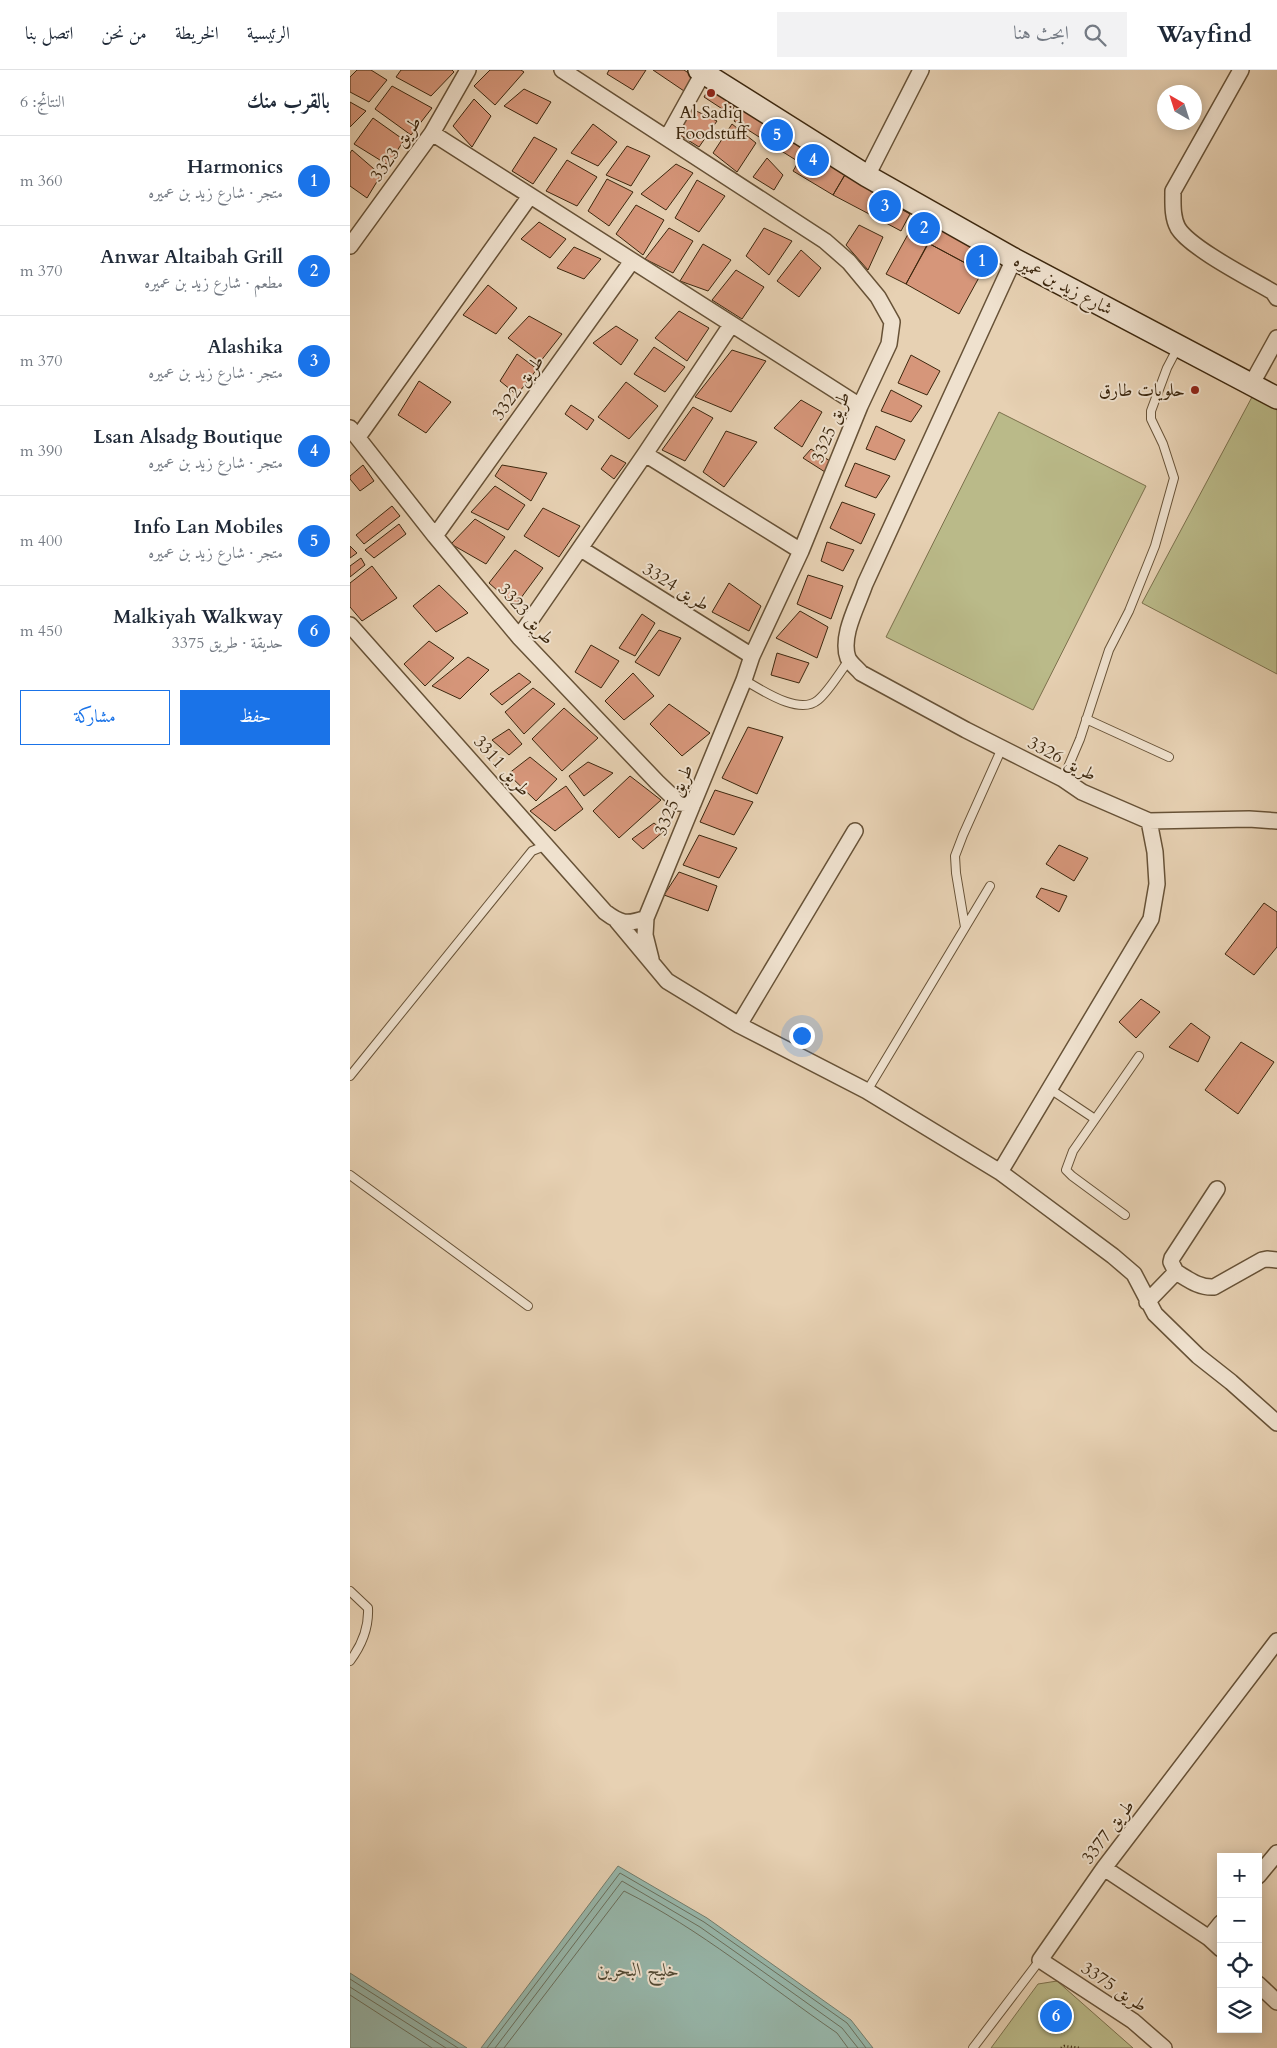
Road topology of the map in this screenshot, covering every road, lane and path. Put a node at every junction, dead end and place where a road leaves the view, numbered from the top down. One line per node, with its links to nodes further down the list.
1 (468, 70): 6 (street, طريق 3323)
2 (562, 70): 7 (street, طريق 3325)
3 (921, 70): 8 (street)
4 (1240, 70): 13 (street)
5 (701, 71): 7 (street); 8 (street, شارع زيد بن عميره)
6 (432, 132): 9 (street); 10 (street, طريق 3323)
7 (667, 138): 19 (street, طريق 3325)
8 (867, 176): 11 (street, شارع زيد بن عميره)
9 (530, 196): 12 (street); 20 (street)
10 (350, 246)
11 (1014, 259): 16 (street, شارع زيد بن عميره); 28 (street)
12 (632, 261): 14 (street); 22 (street, طريق 3322)
13 (1277, 298)
14 (731, 325): 19 (street); 21 (street)
15 (1277, 338): 17 (street)
16 (1179, 346): 17 (street, شارع زيد بن عميره); 30 (lane)
17 (1251, 385): 18 (street, شارع زيد بن عميره)
18 (1277, 398)
19 (860, 406): 24 (street, طريق 3325)
20 (354, 433): 22 (street, طريق 3323)
21 (646, 454): 23 (street); 24 (street)
22 (435, 536): 26 (street, طريق 3323)
23 (581, 548): 26 (street); 27 (street, طريق 3324)
24 (801, 551): 27 (street, طريق 3325)
25 (350, 625): 38 (street, طريق 3311)
26 (520, 637): 34 (street, طريق 3323)
27 (752, 656): 29 (street, طريق 3325)
28 (849, 660): 29 (lane); 31 (street, طريق 3326)
29 (744, 680): 34 (street, طريق 3325)
30 (1086, 720): 32 (lane); 33 (lane)
31 (1002, 748): 33 (street, طريق 3326); 42 (lane)
32 (1169, 757)
33 (1063, 779): 35 (street, طريق 3326)
34 (693, 804): 40 (street, طريق 3325)
35 (1149, 821): 36 (street, طريق 3326); 47 (street)
36 (1277, 821)
37 (855, 831): 44 (street)
38 (547, 845): 41 (street, طريق 3311); 46 (lane)
39 (990, 886): 42 (lane)
40 (646, 918): 41 (street); 43 (street)
41 (624, 922): 43 (street, طريق 3311)
42 (965, 927): 48 (lane)
43 (654, 967): 44 (street, طريق 3311)
44 (739, 1025): 48 (street, طريق 3311)
45 (1139, 1056): 49 (lane)
46 (350, 1076)
47 (1050, 1088): 49 (lane); 50 (street)
48 (867, 1091): 50 (street, طريق 3311)
49 (1095, 1119): 53 (lane)
50 (1000, 1172): 56 (street, طريق 3311)
51 (350, 1175): 57 (lane)
52 (1217, 1189): 55 (street)
53 (1125, 1215)
54 (1277, 1260): 55 (street)
55 (1176, 1272): 56 (street)
56 (1147, 1302): 58 (street, طريق 3311)
57 (528, 1306)
58 (1277, 1423)
59 (350, 1591): 61 (lane)
60 (1277, 1641): 63 (street, طريق 3377)
61 (350, 1661)
62 (1277, 1853): 64 (street)
63 (1104, 1868): 66 (street); 68 (street, طريق 3377)
64 (1262, 1871)
65 (1217, 1928): 66 (street)
66 (1209, 1938): 67 (street)
67 (1217, 1945)
68 (1040, 1960): 71 (lane, طريق 3377); 74 (street, طريق 3375)
69 (1262, 1988): 70 (street)
70 (1277, 2002)
71 (973, 2048)
72 (1061, 2048): 73 (path)
73 (1081, 2048)
74 (1164, 2048)

